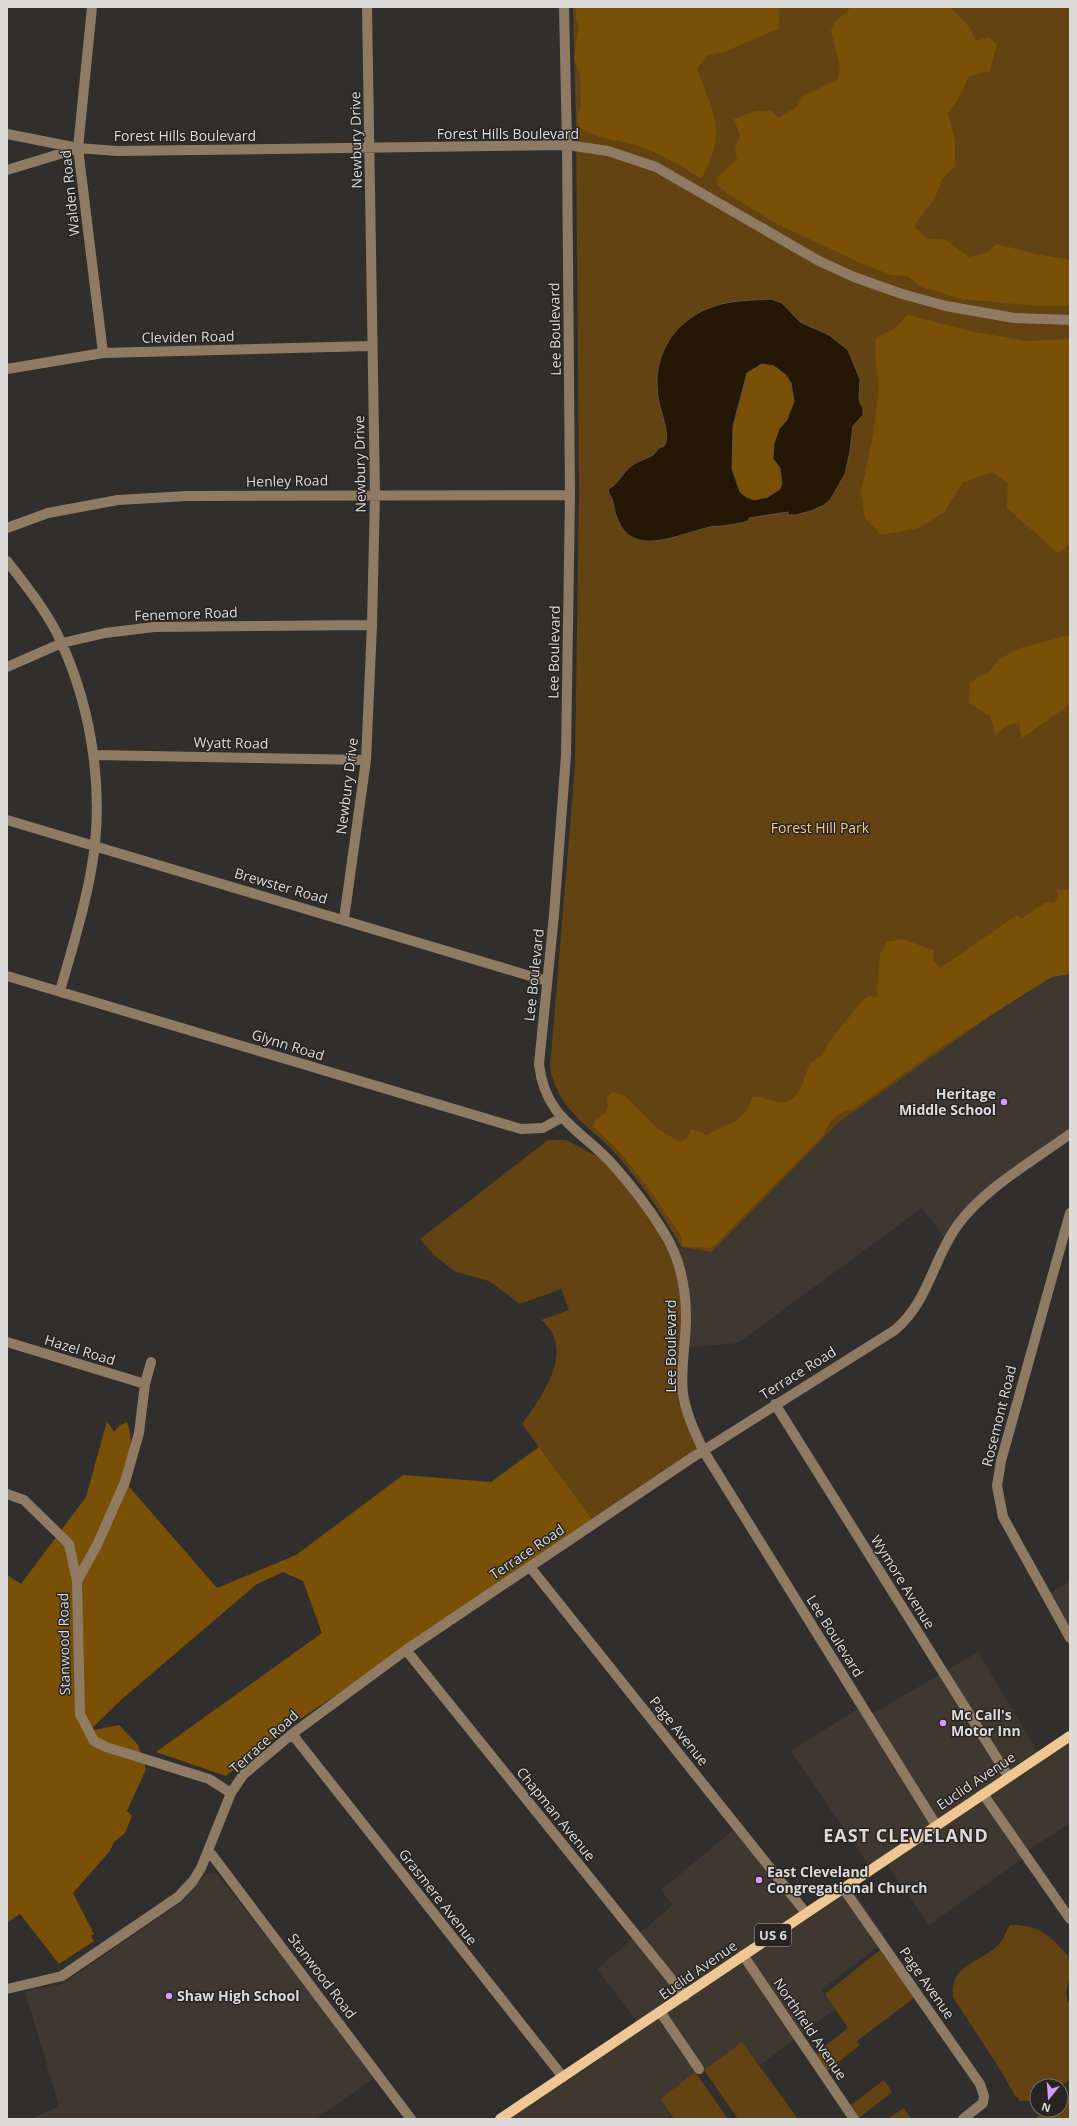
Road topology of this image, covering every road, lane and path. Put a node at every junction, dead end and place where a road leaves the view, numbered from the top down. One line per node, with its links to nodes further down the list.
1 (92, 7): 6 (street, Walden Road)
2 (367, 7): 7 (street, Newbury Drive)
3 (564, 7): 5 (street, Lee Boulevard)
4 (7, 134): 6 (street, Forest Hills Boulevard)
5 (567, 145): 7 (street, Forest Hills Boulevard); 9 (street, Forest Hills Boulevard); 14 (street, Lee Boulevard)
6 (78, 148): 7 (street, Forest Hills Boulevard); 8 (street); 11 (street, Walden Road)
7 (371, 149): 10 (street, Newbury Drive)
8 (7, 170)
9 (1070, 320)
10 (371, 346): 11 (street, Cleviden Road); 13 (street, Newbury Drive)
11 (104, 353): 12 (street, Cleviden Road)
12 (7, 369)
13 (375, 495): 14 (street, Henley Road); 15 (street, Henley Road); 17 (street, Newbury Drive)
14 (570, 495): 26 (street, Lee Boulevard)
15 (7, 528)
16 (7, 561): 18 (street)
17 (372, 625): 18 (street, Fenemore Road); 21 (street, Newbury Drive)
18 (62, 643): 19 (street, Fenemore Road); 20 (street)
19 (7, 667)
20 (94, 755): 21 (street, Wyatt Road); 23 (street)
21 (366, 760): 24 (street, Newbury Drive)
22 (7, 820): 23 (street, Brewster Road)
23 (94, 846): 24 (street, Brewster Road); 27 (street)
24 (344, 919): 26 (street, Brewster Road)
25 (7, 976): 27 (street, Glynn Road)
26 (547, 981): 28 (street, Lee Boulevard)
27 (60, 991): 28 (street, Glynn Road)
28 (561, 1118): 35 (street, Lee Boulevard)
29 (1069, 1137): 34 (street, Terrace Road)
30 (1070, 1213): 39 (street, Rosemont Road)
31 (7, 1342): 33 (street, Hazel Road)
32 (151, 1362): 33 (street, Stanwood Road)
33 (145, 1384): 38 (street, Stanwood Road)
34 (775, 1404): 35 (street, Terrace Road); 43 (street, Wymore Avenue)
35 (704, 1450): 37 (street, Terrace Road); 46 (street, Lee Boulevard)
36 (7, 1494): 38 (street)
37 (530, 1567): 40 (street, Terrace Road); 49 (street, Page Avenue)
38 (77, 1581): 44 (street, Stanwood Road)
39 (1070, 1638)
40 (406, 1650): 41 (street, Terrace Road); 53 (street, Chapman Avenue)
41 (292, 1734): 44 (street, Terrace Road); 56 (street, Grasmere Avenue)
42 (1070, 1736): 43 (main road, Euclid Avenue / US 6)
43 (1008, 1776): 45 (main road, Euclid Avenue / US 6)
44 (231, 1792): 47 (street, Terrace Road)
45 (983, 1794): 46 (main road, Euclid Avenue / US 6); 50 (street)
46 (936, 1825): 48 (main road, Euclid Avenue / US 6)
47 (209, 1851): 52 (street, Terrace Road); 57 (street, Stanwood Road)
48 (843, 1888): 49 (main road, Euclid Avenue / US 6); 60 (street, Page Avenue)
49 (806, 1913): 51 (main road, Euclid Avenue / US 6)
50 (1070, 1919)
51 (743, 1955): 53 (main road, Euclid Avenue / US 6); 59 (street, Northfield Avenue)
52 (7, 1989)
53 (685, 1996): 54 (main road, Euclid Avenue / US 6)
54 (661, 2013): 55 (street); 56 (main road, Euclid Avenue / US 6)
55 (699, 2069)
56 (563, 2077): 58 (main road, Euclid Avenue / US 6)
57 (411, 2119)
58 (500, 2119)
59 (854, 2119)
60 (962, 2119)

